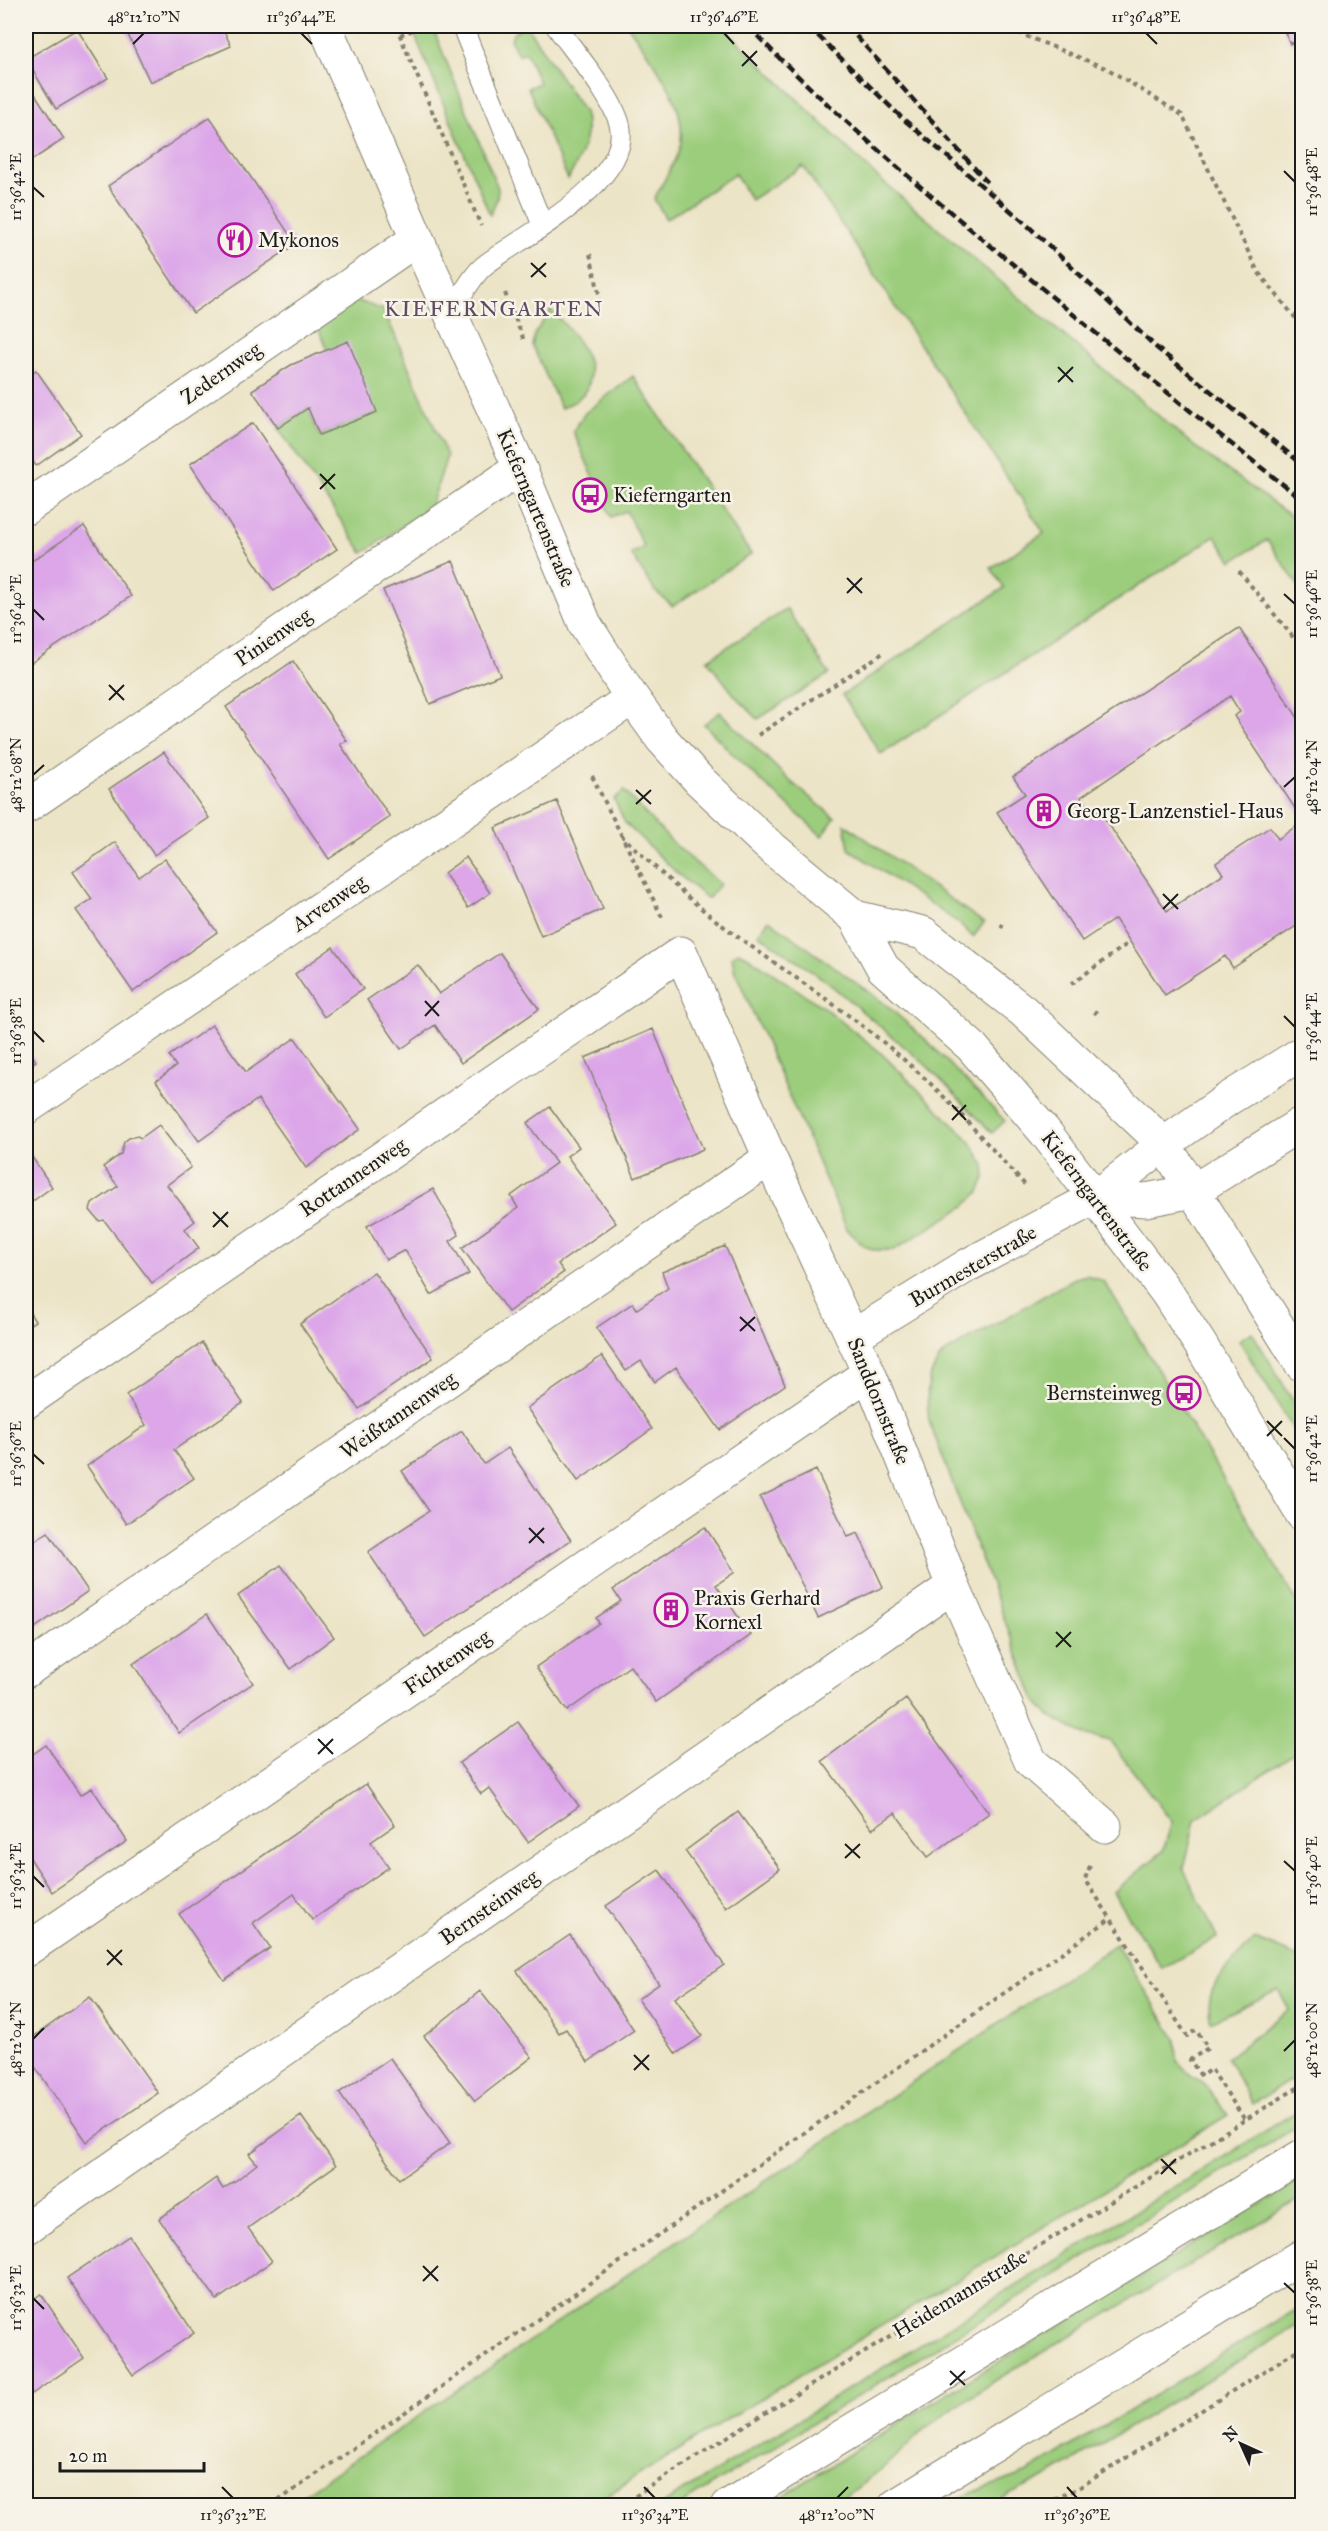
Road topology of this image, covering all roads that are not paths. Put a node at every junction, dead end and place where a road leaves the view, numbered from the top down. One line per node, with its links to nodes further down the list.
1 (325, 26): 5 (street, Kieferngartenstraße)
2 (462, 26): 4 (lane)
3 (556, 26): 4 (lane)
4 (543, 226): 6 (lane)
5 (417, 239): 6 (street, Kieferngartenstraße); 8 (street, Zedernweg)
6 (450, 313): 7 (street, Kieferngartenstraße)
7 (520, 468): 9 (street, Kieferngartenstraße); 10 (street, Pinienweg)
8 (26, 508)
9 (632, 698): 11 (street, Kieferngartenstraße); 14 (street, Arvenweg)
10 (26, 807)
11 (855, 917): 16 (street, Kieferngartenstraße); 19 (street, Kieferngartenstraße)
12 (681, 953): 17 (street, Sanddornstraße); 23 (street, Rottannenweg)
13 (1302, 1053): 16 (street, Burmesterstraße)
14 (26, 1108)
15 (1302, 1123): 18 (street)
16 (1164, 1144): 18 (street, Kieferngartenstraße); 19 (street, Burmesterstraße)
17 (771, 1158): 20 (street, Sanddornstraße); 26 (street, Weißtannenweg)
18 (1193, 1191): 19 (street); 21 (street, Kieferngartenstraße)
19 (1096, 1197): 20 (street, Burmesterstraße); 24 (street, Kieferngartenstraße)
20 (852, 1337): 22 (street, Sanddornstraße)
21 (1302, 1365)
22 (869, 1373): 25 (street, Sanddornstraße); 28 (street, Fichtenweg)
23 (26, 1402)
24 (1302, 1514)
25 (953, 1586): 27 (street, Sanddornstraße); 30 (street, Bernsteinweg)
26 (26, 1671)
27 (1105, 1826)
28 (26, 1950)
29 (1302, 2156): 32 (street)
30 (26, 2229)
31 (1302, 2256): 33 (street)
32 (728, 2505)
33 (895, 2505)

